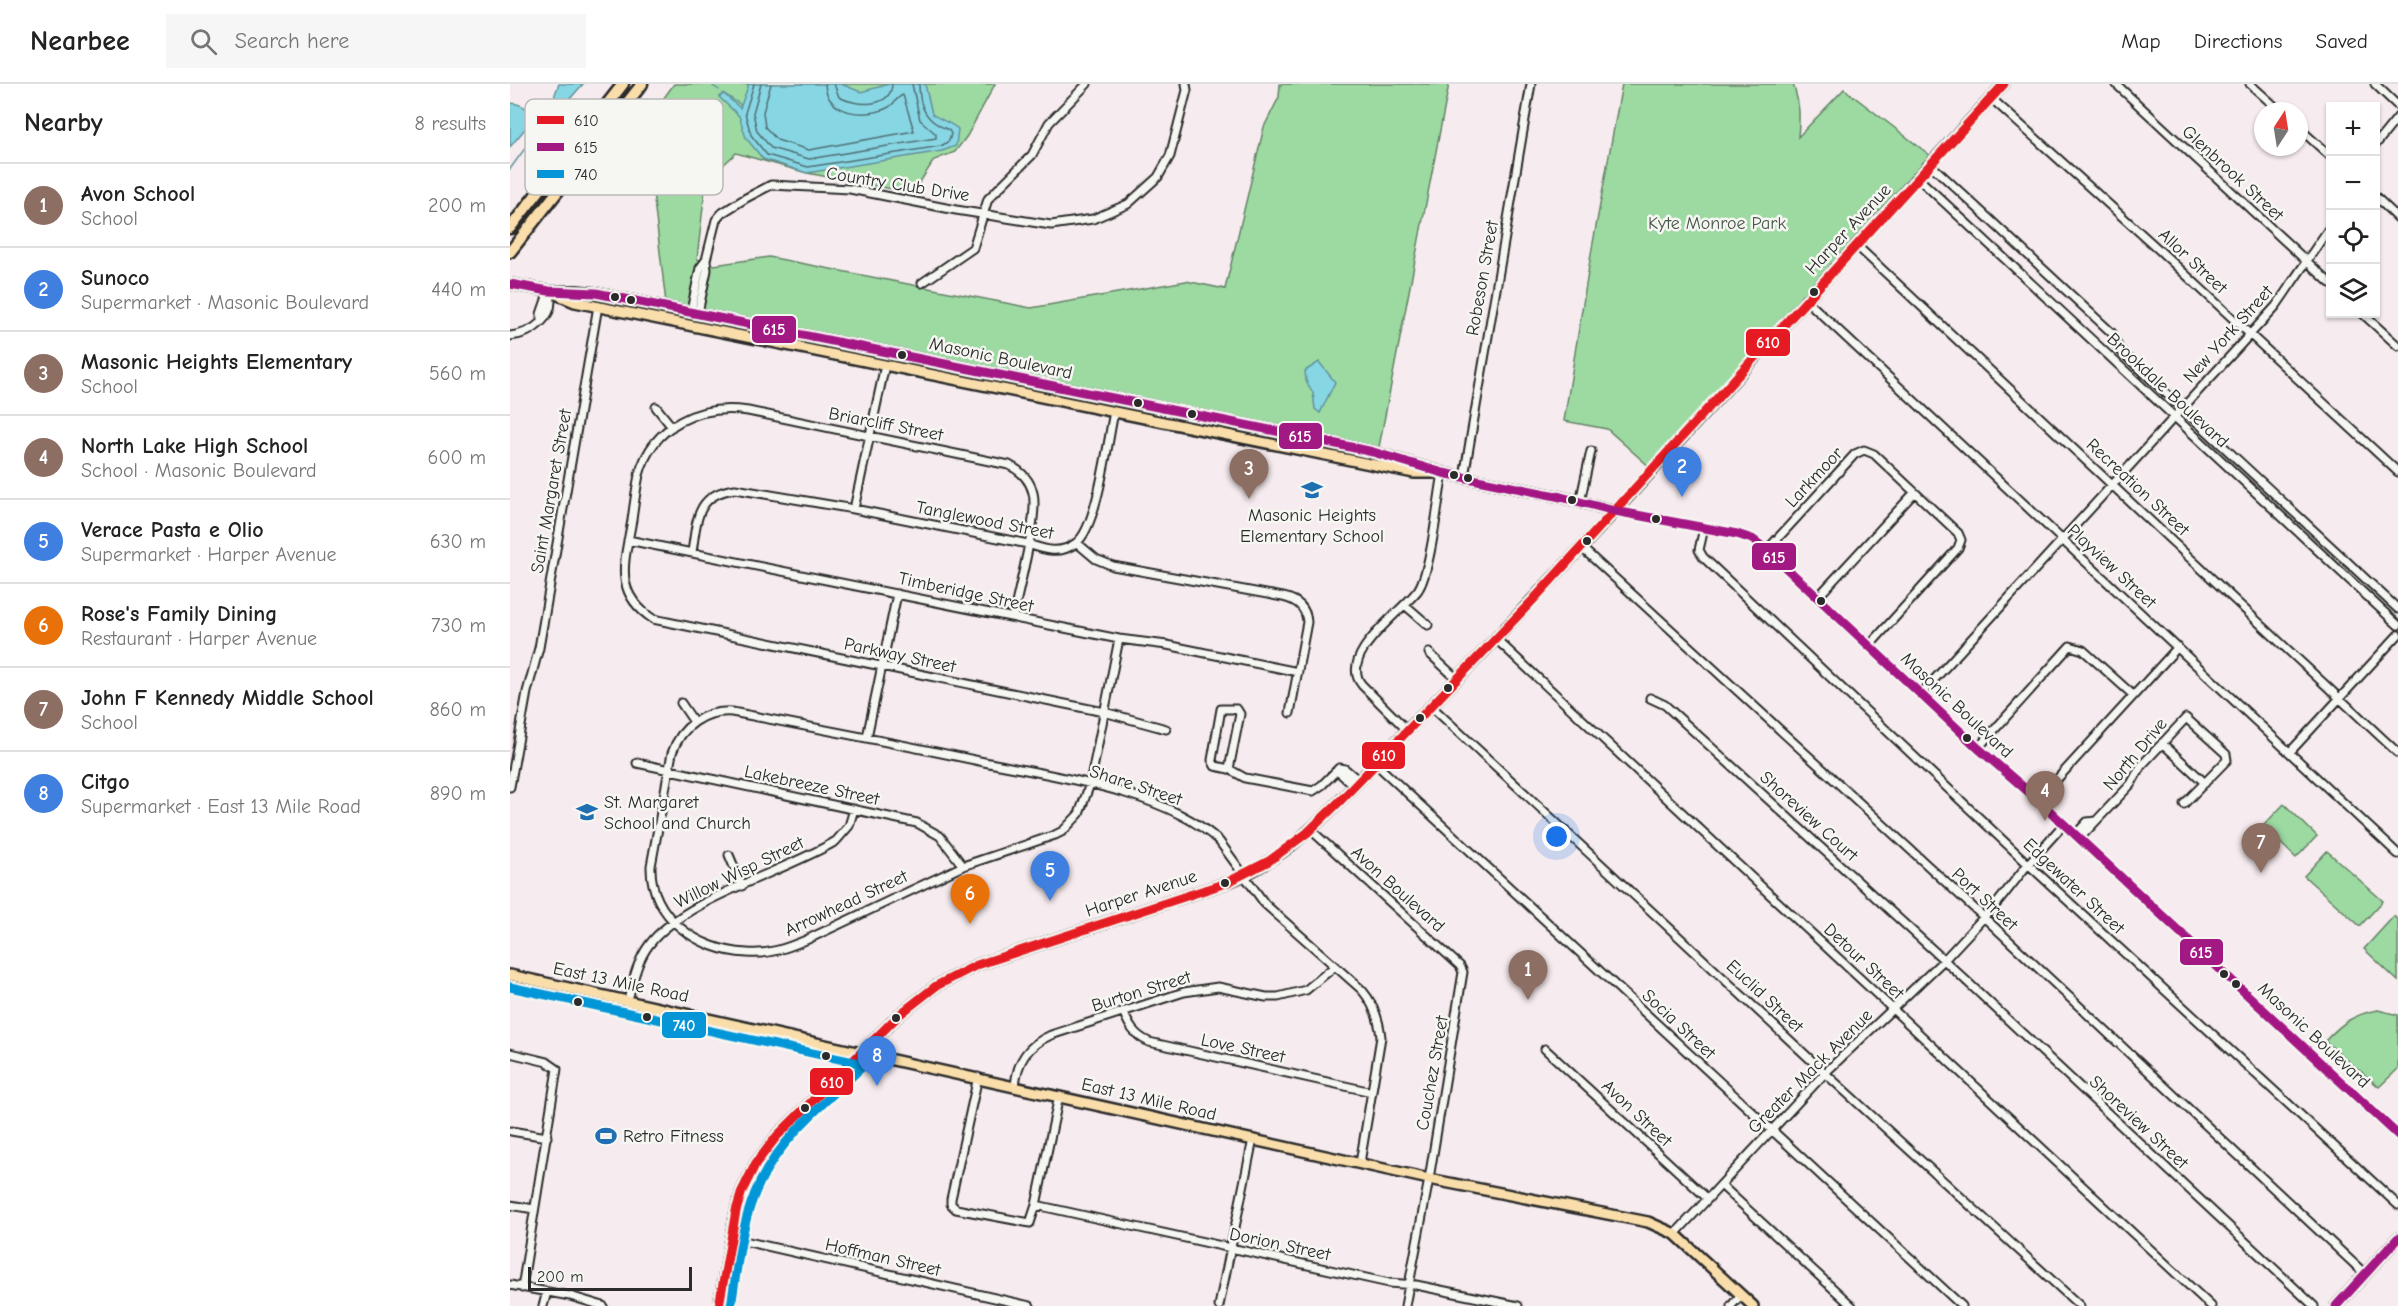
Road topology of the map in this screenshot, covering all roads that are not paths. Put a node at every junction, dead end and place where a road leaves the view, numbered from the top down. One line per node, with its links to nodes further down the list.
1 (623, 84): 11 (highway)
2 (642, 84): 12 (highway)
3 (1087, 84): 24 (street, Country Club Drive)
4 (1186, 84): 24 (street, Country Club Drive)
5 (1531, 84): 68 (street, Robeson Street)
6 (2004, 84): 10 (main road, Harper Avenue)
7 (2116, 84): 30 (street, Glenbrook Street)
8 (2250, 84): 13 (street)
9 (2375, 84): 14 (street)
10 (1991, 98): 19 (main road, Harper Avenue); 42 (street, Allor Street)
11 (611, 99)
12 (630, 99)
13 (2270, 102)
14 (2398, 106)
15 (2398, 117): 17 (street)
16 (2308, 136): 18 (street)
17 (2380, 139)
18 (2326, 152)
19 (1930, 164): 20 (main road, Harper Avenue); 52 (street, Brookdale Boulevard)
20 (1918, 178): 28 (main road, Harper Avenue); 54 (street, Brookdale Boulevard)
21 (536, 195): 26 (highway)
22 (555, 195): 29 (highway)
23 (2380, 201): 25 (street)
24 (984, 213): 32 (street, Country Club Drive); 38 (street, Country Club Drive)
25 (2398, 218)
26 (510, 228)
27 (2326, 234): 30 (street, New York Street)
28 (1856, 245): 36 (main road, Harper Avenue); 69 (street, Recreation Street)
29 (510, 252)
30 (2307, 261): 31 (street, Glenbrook Street); 42 (street, New York Street)
31 (2326, 278)
32 (922, 283)
33 (510, 284): 34 (main road, Masonic Boulevard)
34 (549, 291): 35 (main road, Masonic Boulevard); 37 (main road, Masonic Boulevard); 43 (street)
35 (599, 294): 37 (main road); 38 (main road, Masonic Boulevard)
36 (1805, 300): 73 (main road, Harper Avenue); 75 (street, Playview Street)
37 (598, 306): 39 (main road, Masonic Boulevard); 121 (street, Saint Margaret Street)
38 (695, 312): 39 (main road); 41 (main road, Masonic Boulevard)
39 (650, 317): 44 (main road, Masonic Boulevard)
40 (2367, 318): 45 (street)
41 (802, 334): 44 (main road); 46 (main road, Masonic Boulevard)
42 (2250, 334): 52 (street, New York Street); 66 (street, Allor Street)
43 (510, 336)
44 (791, 346): 47 (main road, Masonic Boulevard)
45 (2398, 346)
46 (879, 350): 47 (main road); 48 (main road, Masonic Boulevard)
47 (885, 365): 49 (main road, Masonic Boulevard); 58 (street)
48 (1050, 385): 49 (main road); 50 (main road, Masonic Boulevard)
49 (1018, 391): 53 (main road, Masonic Boulevard)
50 (1142, 403): 53 (main road); 55 (main road, Masonic Boulevard)
51 (656, 407): 57 (street)
52 (2182, 407): 54 (street, New York Street); 85 (street, Brookdale Boulevard)
53 (1115, 412): 56 (main road, Masonic Boulevard); 77 (street)
54 (2174, 416): 69 (street, New York Street); 88 (street, Brookdale Boulevard)
55 (1225, 421): 56 (main road); 59 (main road, Masonic Boulevard)
56 (1169, 423): 61 (main road, Masonic Boulevard)
57 (672, 427): 58 (street, Briarcliff Street); 76 (street)
58 (869, 436): 72 (street); 78 (street, Briarcliff Street)
59 (1317, 440): 60 (main road, Masonic Boulevard); 61 (main road)
60 (1334, 443): 63 (main road, Masonic Boulevard); 64 (main road)
61 (1302, 450): 64 (main road, Masonic Boulevard)
62 (1591, 451): 71 (street)
63 (1373, 452): 65 (main road); 67 (main road, Masonic Boulevard)
64 (1343, 458): 65 (main road, Masonic Boulevard)
65 (1373, 465): 67 (main road, Masonic Boulevard)
66 (2398, 472)
67 (1443, 473): 68 (main road, Masonic Boulevard); 84 (street)
68 (1464, 477): 71 (main road, Masonic Boulevard)
69 (2111, 484): 75 (street, New York Street); 100 (street, Recreation Street)
70 (1914, 493): 80 (street, Larkmoor); 83 (street); 92 (street)
71 (1580, 501): 73 (main road, Masonic Boulevard)
72 (854, 509): 78 (street, Tanglewood Street); 81 (street, Tanglewood Street)
73 (1615, 511): 74 (street, Masonic Boulevard); 79 (main road, Harper Avenue)
74 (1704, 528): 80 (street, Masonic Boulevard); 130 (street, Edgewater Street)
75 (2061, 539): 93 (street, Playview Street); 98 (street, New York Street)
76 (628, 540): 81 (street, Timberidge Street); 95 (street, Parkway Street)
77 (1077, 543): 78 (street, Tanglewood Street); 96 (street, Tanglewood Street)
78 (1028, 544): 86 (street, Briarcliff Street)
79 (1582, 548): 91 (main road, Harper Avenue); 134 (street, Port Street)
80 (1767, 550): 83 (street, Masonic Boulevard)
81 (692, 552): 82 (street, Timberidge Street)
82 (897, 594): 86 (street, Timberidge Street); 95 (street)
83 (1817, 598): 92 (street, Masonic Boulevard)
84 (1405, 605): 87 (street); 108 (street)
85 (2398, 609)
86 (1013, 617): 90 (street, Timberidge Street)
87 (1428, 625)
88 (2398, 625)
89 (2398, 635): 100 (street)
90 (1119, 639): 96 (street, Timberidge Street); 104 (street, Arrowhead Street)
91 (1496, 639): 97 (main road, Harper Avenue); 141 (street, Detour Street)
92 (1869, 645): 98 (street, Masonic Boulevard)
93 (2178, 647): 99 (street); 112 (street, Playview Street)
94 (1429, 653): 97 (street)
95 (881, 667): 104 (street, Parkway Street); 109 (street)
96 (1298, 672): 105 (street, Tanglewood Street)
97 (1457, 679): 103 (main road, Harper Avenue)
98 (1921, 694): 111 (street, Masonic Boulevard)
99 (2133, 695): 111 (street); 122 (street)
100 (2340, 697): 112 (street); 113 (street, Recreation Street)
101 (1650, 698): 136 (street, Shoreview Court)
102 (681, 703): 106 (street)
103 (1431, 706): 108 (main road, Harper Avenue); 146 (street, Euclid Street)
104 (1104, 712): 107 (street, Parkway Street); 120 (street, Arrowhead Street)
105 (1290, 713)
106 (694, 722): 109 (street, Share Street); 116 (street)
107 (1166, 729)
108 (1407, 730): 115 (main road, Harper Avenue)
109 (867, 737): 120 (street, Share Street)
110 (2162, 743): 119 (street); 119 (street, North Drive); 127 (street, North Drive)
111 (1978, 748): 122 (street, Masonic Boulevard)
112 (2290, 752): 128 (street, Playview Street)
113 (2398, 753)
114 (637, 763): 116 (street, Lakebreeze Street)
115 (1376, 764): 118 (main road, Harper Avenue); 151 (street, Socia Street)
116 (668, 769): 124 (street, Lakebreeze Street); 135 (street, Arrowhead Street)
117 (1229, 769): 117 (street); 118 (street)
118 (1357, 783): 126 (main road, Harper Avenue)
119 (2205, 783): 123 (street, North Drive)
120 (1090, 784): 131 (street, Arrowhead Street); 132 (street, Share Street)
121 (510, 787)
122 (2038, 800): 125 (street, Masonic Boulevard)
123 (2184, 804)
124 (854, 809): 131 (street, Lakebreeze Street); 133 (street, Willow Wisp Street)
125 (2064, 824): 127 (street, Masonic Boulevard); 130 (street, Greater Mack Avenue)
126 (1311, 830): 132 (main road, Harper Avenue); 138 (street, Avon Boulevard)
127 (2078, 836): 153 (street, Masonic Boulevard)
128 (2398, 854)
129 (729, 855): 133 (street)
130 (2028, 864): 134 (street, Greater Mack Avenue); 160 (street, Edgewater Street)
131 (963, 866): 135 (street, Arrowhead Street)
132 (1243, 876): 137 (street, Share Street); 144 (main road, Harper Avenue)
133 (742, 886): 135 (street, Willow Wisp Street)
134 (1984, 918): 136 (street, Greater Mack Avenue); 168 (street, Port Street)
135 (673, 921): 140 (street, Willow Wisp Street)
136 (1944, 960): 141 (street, Greater Mack Avenue); 187 (street, Shoreview Street)
137 (1334, 967): 142 (street, Burton Street); 149 (street, Share Street)
138 (1463, 972): 157 (street, Couchez Street)
139 (510, 975): 140 (main road, East 13 Mile Road)
140 (628, 1000): 144 (main road, East 13 Mile Road)
141 (1894, 1010): 146 (street, Greater Mack Avenue); 186 (street, Detour Street)
142 (1124, 1011): 148 (street, Burton Street); 149 (street, Love Street)
143 (1545, 1049): 159 (street, Avon Street)
144 (861, 1052): 147 (main road, East 13 Mile Road); 165 (main road, Harper Avenue)
145 (510, 1053): 154 (street)
146 (1825, 1073): 151 (street, Greater Mack Avenue); 185 (street, Euclid Street)
147 (978, 1077): 148 (main road, East 13 Mile Road); 162 (street)
148 (1015, 1086): 150 (main road, East 13 Mile Road)
149 (1372, 1092): 156 (street, Share Street)
150 (1059, 1096): 155 (main road, East 13 Mile Road); 162 (street)
151 (1772, 1130): 158 (street, Greater Mack Avenue); 184 (street, Socia Street)
152 (511, 1131): 154 (street)
153 (2398, 1135)
154 (547, 1137): 163 (street)
155 (1253, 1139): 156 (main road, East 13 Mile Road); 167 (street)
156 (1360, 1163): 157 (main road, East 13 Mile Road)
157 (1429, 1179): 164 (main road, East 13 Mile Road); 170 (street)
158 (1720, 1185): 159 (street, Greater Mack Avenue); 183 (street)
159 (1708, 1199): 164 (street, Greater Mack Avenue)
160 (2398, 1204)
161 (510, 1205): 163 (street)
162 (1036, 1205): 167 (street, Dorion Street)
163 (534, 1209): 171 (street)
164 (1675, 1234): 173 (main road, East 13 Mile Road)
165 (731, 1238): 176 (main road, Harper Avenue); 177 (street, Hoffman Street)
166 (2398, 1238): 168 (main road)
167 (1230, 1249): 170 (street, Dorion Street); 178 (street)
168 (2365, 1274): 188 (main road)
169 (510, 1285): 171 (street)
170 (1409, 1285): 179 (street); 180 (street, Dorion Street)
171 (522, 1287): 172 (street)
172 (547, 1292): 174 (street); 175 (street)
173 (1742, 1295): 181 (street); 182 (main road, East 13 Mile Road)
174 (543, 1306)
175 (603, 1306)
176 (719, 1306)
177 (1030, 1306)
178 (1219, 1306)
179 (1405, 1306)
180 (1518, 1306)
181 (1731, 1306)
182 (1753, 1306)
183 (1852, 1306)
184 (1962, 1306)
185 (2080, 1306)
186 (2211, 1306)
187 (2314, 1306)
188 (2336, 1306)

